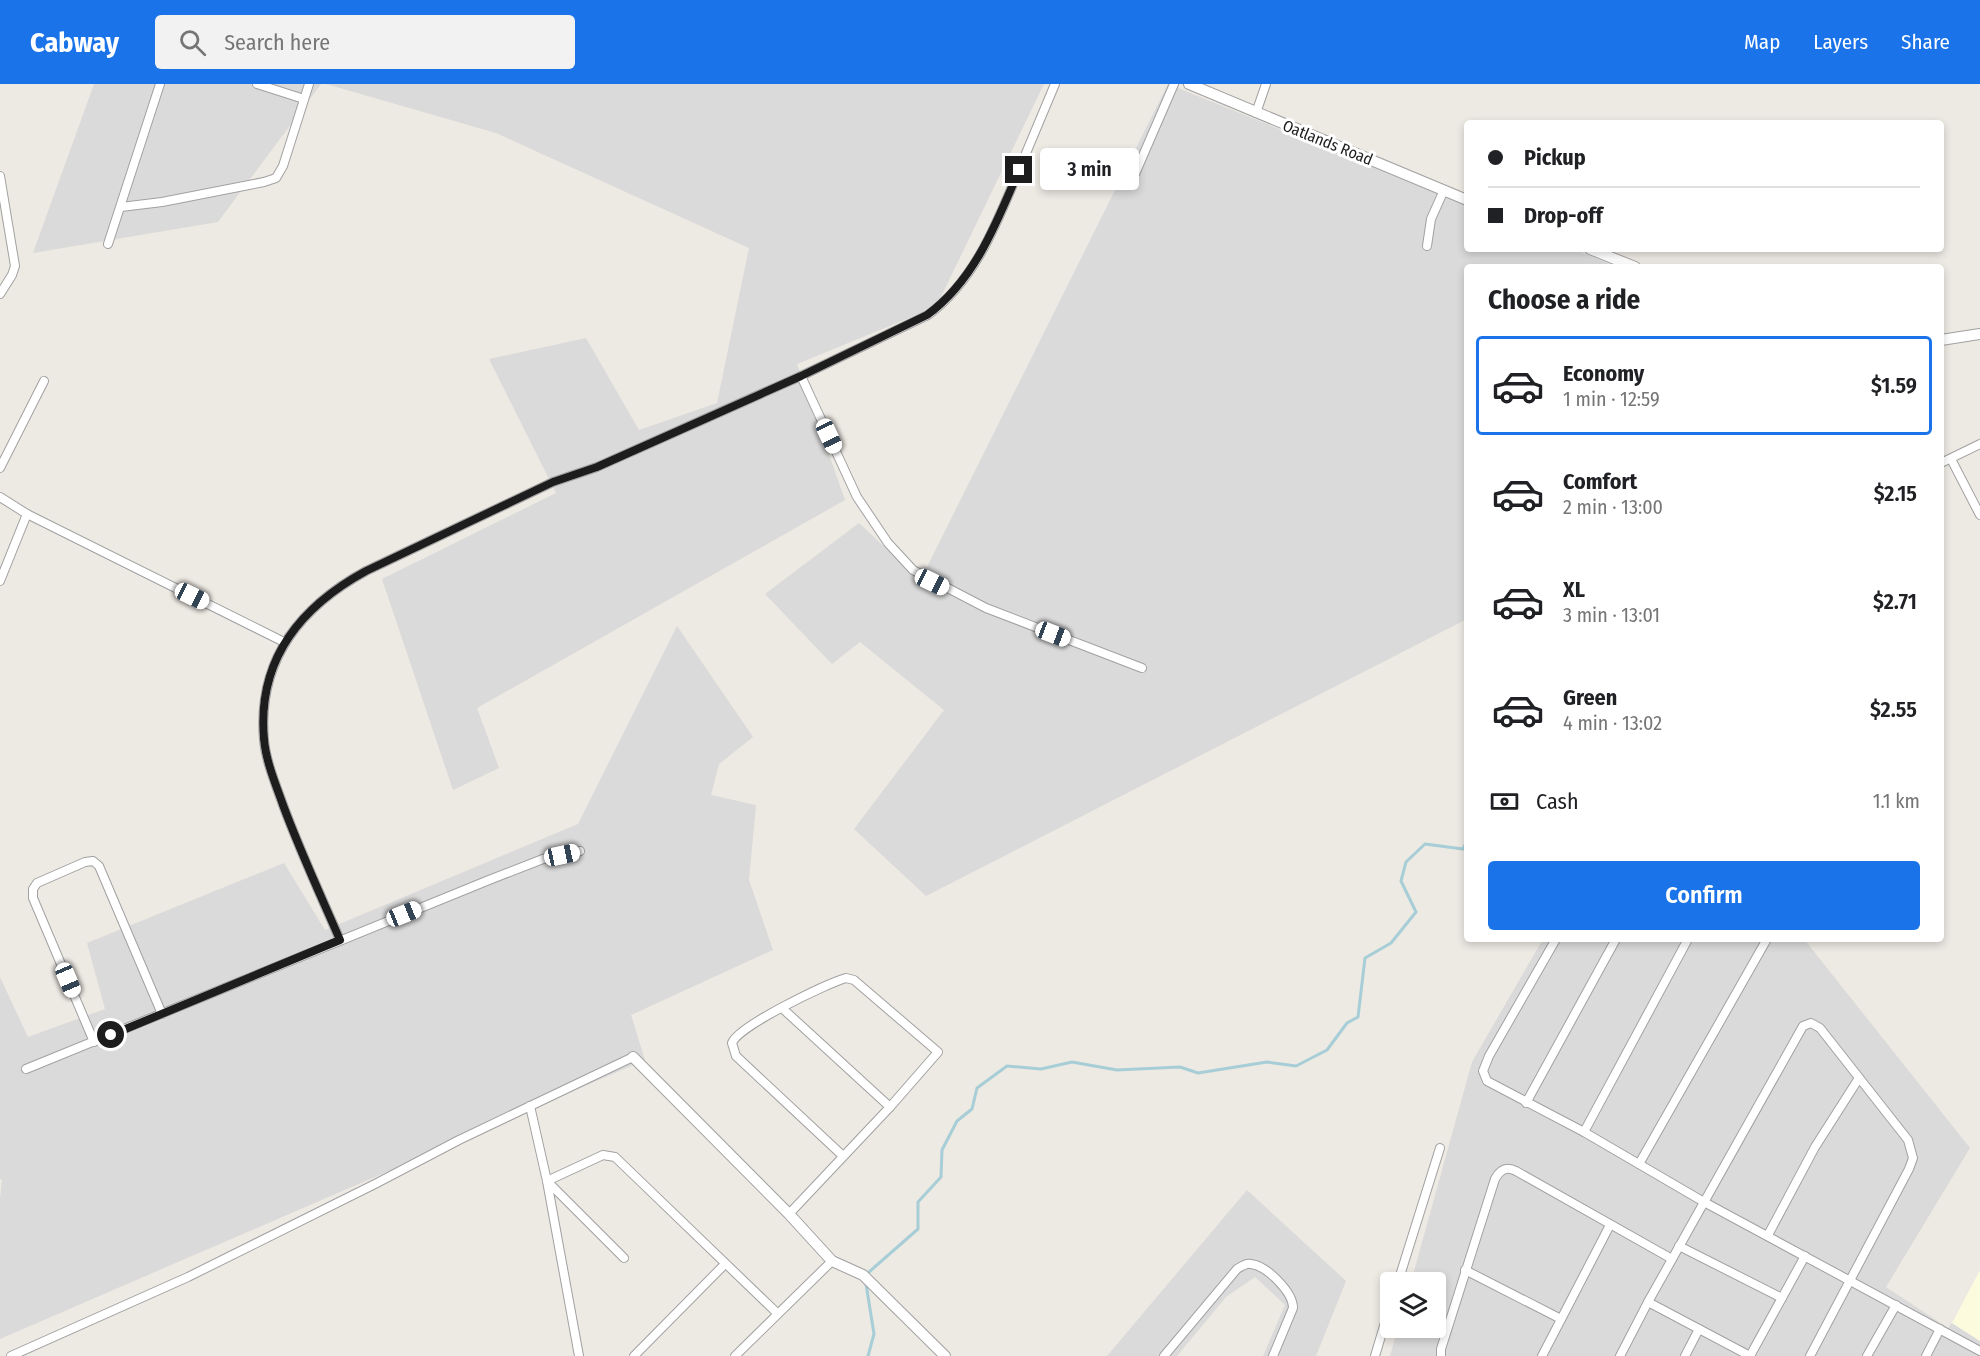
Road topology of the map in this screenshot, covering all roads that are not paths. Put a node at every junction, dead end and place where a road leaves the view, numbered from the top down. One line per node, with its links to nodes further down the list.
1 (160, 84): 14 (street)
2 (257, 84): 8 (street)
3 (309, 84): 8 (street)
4 (1055, 84): 22 (street)
5 (1174, 84): 10 (street)
6 (1189, 84): 9 (street, Oatlands Road)
7 (1266, 84): 9 (street)
8 (304, 99): 14 (street)
9 (1256, 113): 12 (street, Oatlands Road)
10 (1135, 174)
11 (0, 176): 19 (street)
12 (1444, 190): 13 (street, Oatlands Road); 16 (street)
13 (1464, 199)
14 (121, 207): 15 (street)
15 (108, 244)
16 (1426, 246)
17 (1598, 252): 18 (street)
18 (1628, 264)
19 (0, 294)
20 (1980, 334): 21 (street)
21 (1944, 340)
22 (801, 376): 32 (street); 33 (street)
23 (44, 381): 27 (street)
24 (1980, 444): 25 (street)
25 (1951, 459): 26 (street); 30 (street)
26 (1944, 462)
27 (0, 468)
28 (0, 497): 29 (street)
29 (27, 514): 31 (street); 32 (street)
30 (1980, 515)
31 (0, 581)
32 (284, 642): 35 (street)
33 (1142, 668)
34 (580, 852): 35 (street)
35 (340, 940): 41 (street)
36 (1554, 942): 46 (street)
37 (1614, 942): 46 (street)
38 (1686, 942): 49 (street)
39 (1765, 942): 52 (street)
40 (782, 1008): 48 (street); 48 (street); 51 (street)
41 (162, 1014): 42 (street); 42 (street)
42 (94, 1042): 44 (street)
43 (633, 1057): 47 (street); 55 (street)
44 (26, 1069)
45 (1859, 1078): 54 (street); 57 (street); 66 (street)
46 (1526, 1103): 49 (street)
47 (530, 1106): 53 (street); 76 (street)
48 (890, 1107): 51 (street)
49 (1584, 1132): 52 (street)
50 (1440, 1148): 65 (street)
51 (843, 1156): 55 (street)
52 (1640, 1164): 54 (street)
53 (547, 1181): 60 (street); 63 (street); 77 (street)
54 (1704, 1202): 57 (street); 58 (street)
55 (789, 1214): 62 (street)
56 (1610, 1226): 61 (street); 64 (street); 71 (street)
57 (1768, 1235): 59 (street)
58 (1679, 1246): 61 (street); 67 (street)
59 (1805, 1256): 66 (street); 67 (street)
60 (624, 1258)
61 (1672, 1259): 68 (street)
62 (832, 1261): 70 (street); 80 (street)
63 (725, 1264): 70 (street); 78 (street)
64 (1465, 1270): 71 (street); 84 (street)
65 (1401, 1272)
66 (1851, 1280): 69 (street); 89 (street)
67 (1782, 1298): 88 (street)
68 (1648, 1302): 72 (street); 86 (street)
69 (1896, 1305): 73 (street); 90 (street)
70 (777, 1313): 79 (street)
71 (1562, 1319): 85 (street)
72 (1699, 1329): 87 (street); 88 (street)
73 (1940, 1329): 75 (street); 91 (street)
74 (1380, 1338): 83 (street)
75 (1980, 1351)
76 (11, 1356)
77 (579, 1356)
78 (634, 1356)
79 (735, 1356)
80 (945, 1356)
81 (1164, 1356): 82 (street)
82 (1273, 1356)
83 (1375, 1356)
84 (1442, 1356)
85 (1542, 1356)
86 (1620, 1356)
87 (1685, 1356)
88 (1750, 1356)
89 (1810, 1356)
90 (1867, 1356)
91 (1926, 1356)

